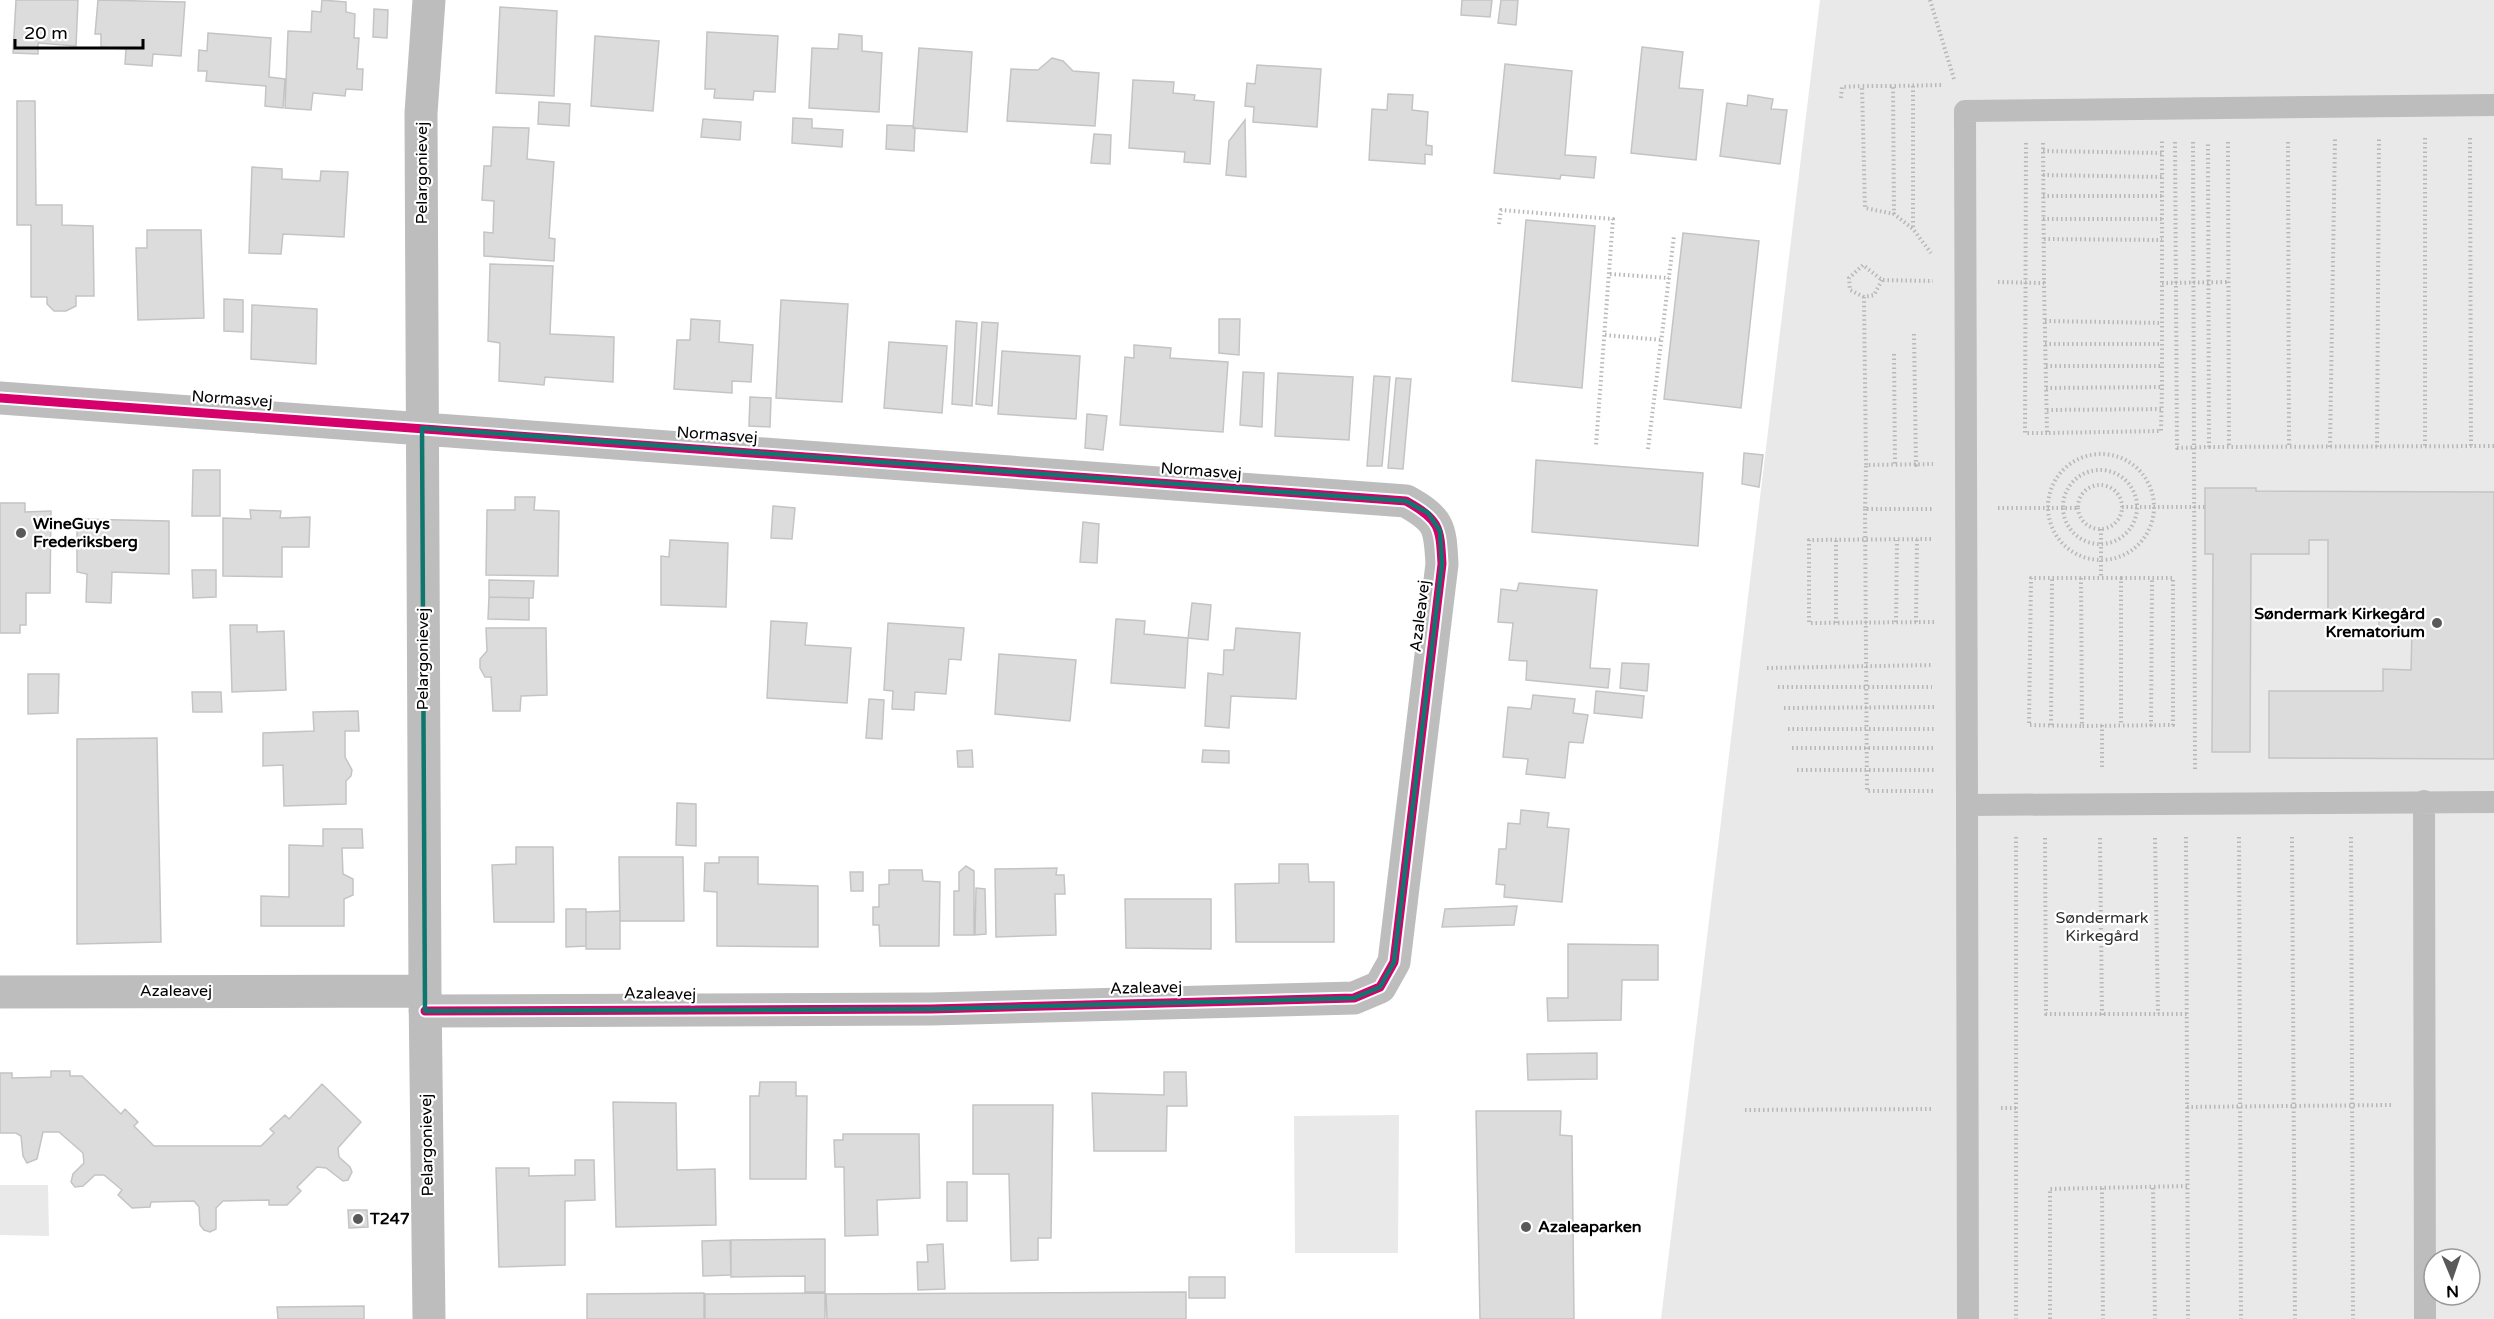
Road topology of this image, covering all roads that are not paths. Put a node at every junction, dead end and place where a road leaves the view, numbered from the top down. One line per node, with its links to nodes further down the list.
1 (429, 0): 4 (street, Pelargonievej)
2 (2494, 105): 6 (lane)
3 (0, 398): 4 (street, Normasvej)
4 (422, 428): 5 (street, Normasvej); 10 (street, Pelargonievej)
5 (1428, 513): 10 (street, Azaleavej)
6 (1967, 798): 7 (lane); 12 (lane)
7 (2424, 801): 8 (lane); 13 (lane)
8 (2494, 802)
9 (0, 992): 10 (street, Azaleavej)
10 (425, 1001): 11 (street, Pelargonievej)
11 (429, 1319)
12 (1968, 1319)
13 (2425, 1319)

